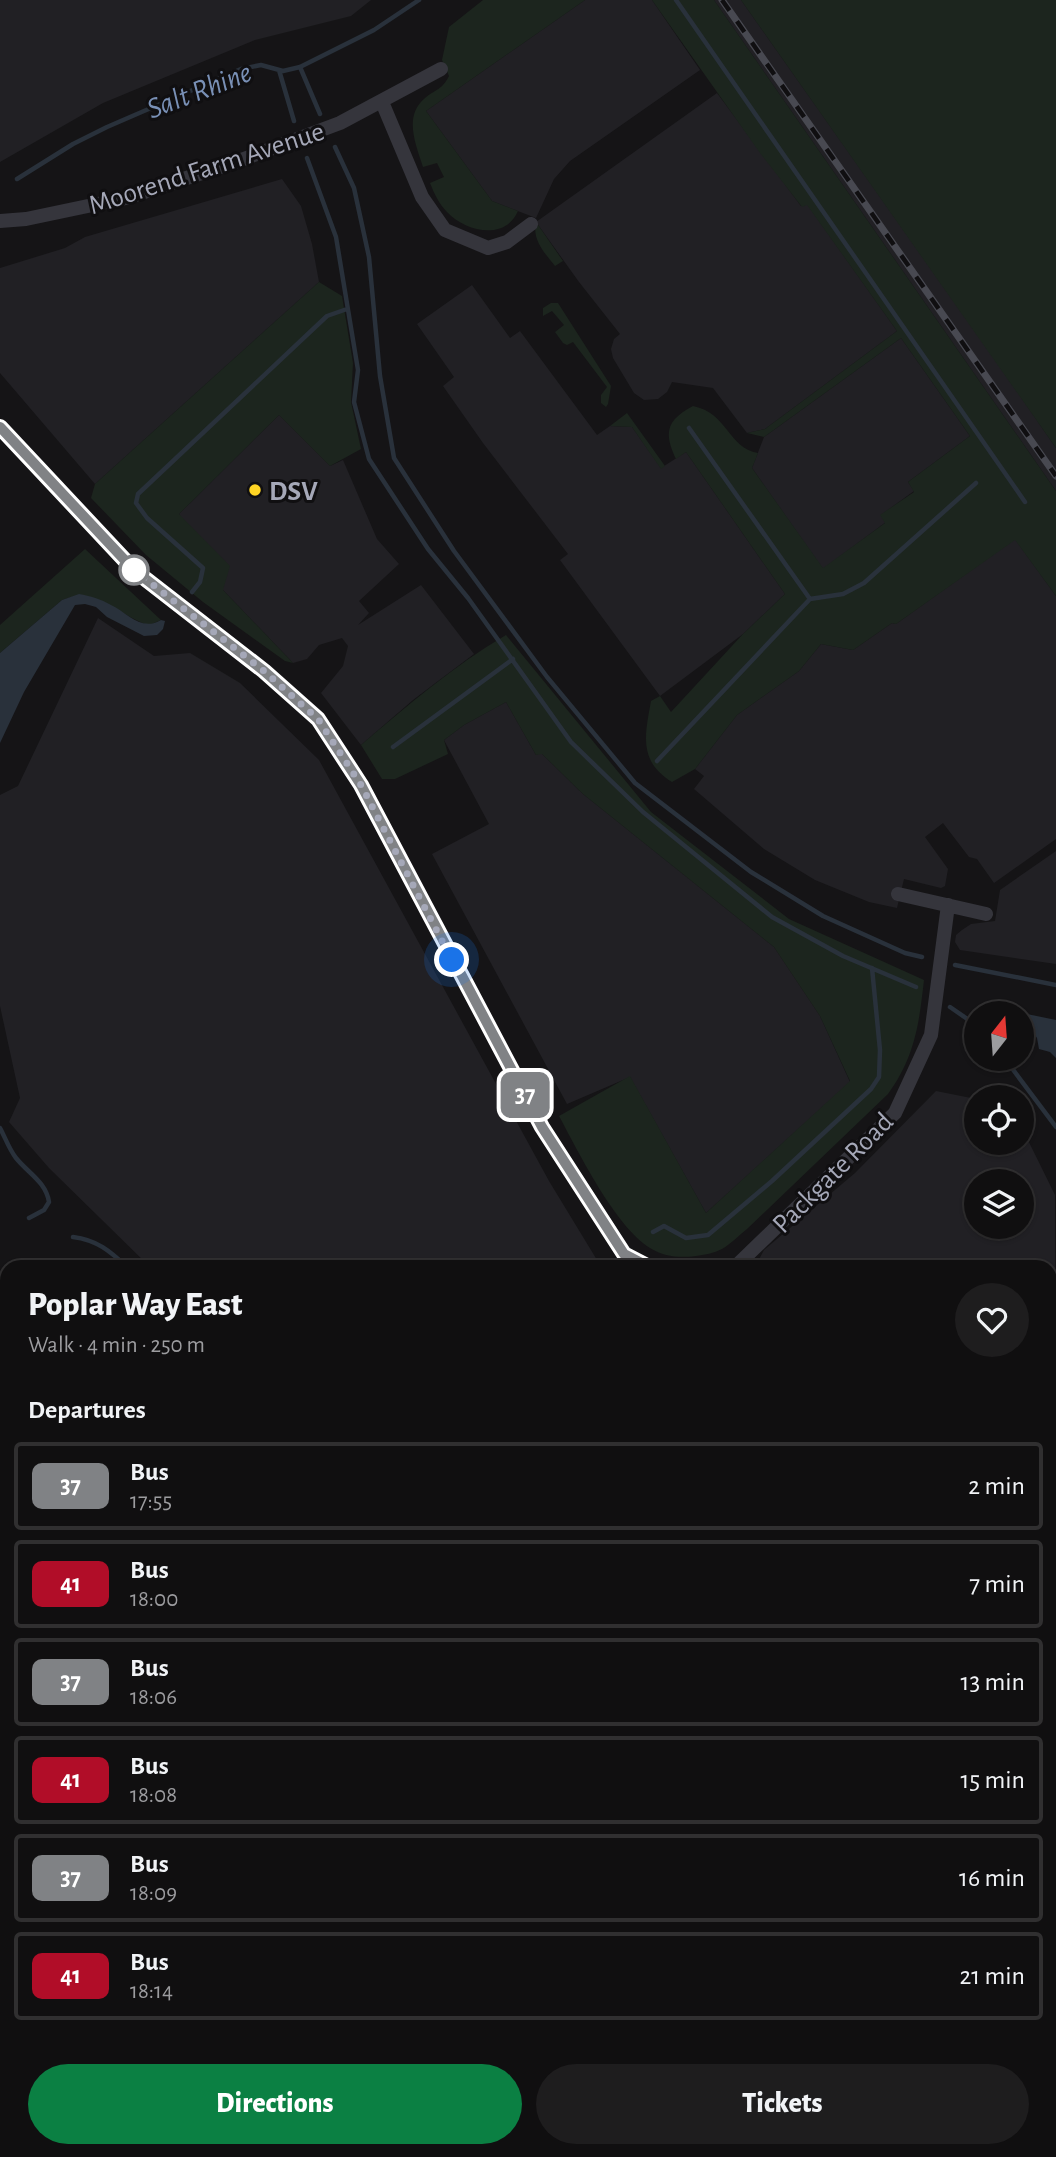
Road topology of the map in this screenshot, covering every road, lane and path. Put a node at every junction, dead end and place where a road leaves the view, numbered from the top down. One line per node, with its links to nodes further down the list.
1 (440, 69): 2 (street, Moorend Farm Avenue)
2 (382, 102): 3 (street, Moorend Farm Avenue); 5 (street)
3 (26, 219): 4 (street, Moorend Farm Avenue); 6 (street, Moorend Farm Avenue)
4 (0, 221)
5 (531, 224)
6 (0, 228)
7 (0, 427): 11 (street)
8 (898, 894): 9 (street)
9 (948, 905): 10 (street); 14 (street, Packgate Road)
10 (986, 914)
11 (624, 1254): 12 (street); 13 (street)
12 (629, 1260)
13 (636, 1260)
14 (742, 1260)

